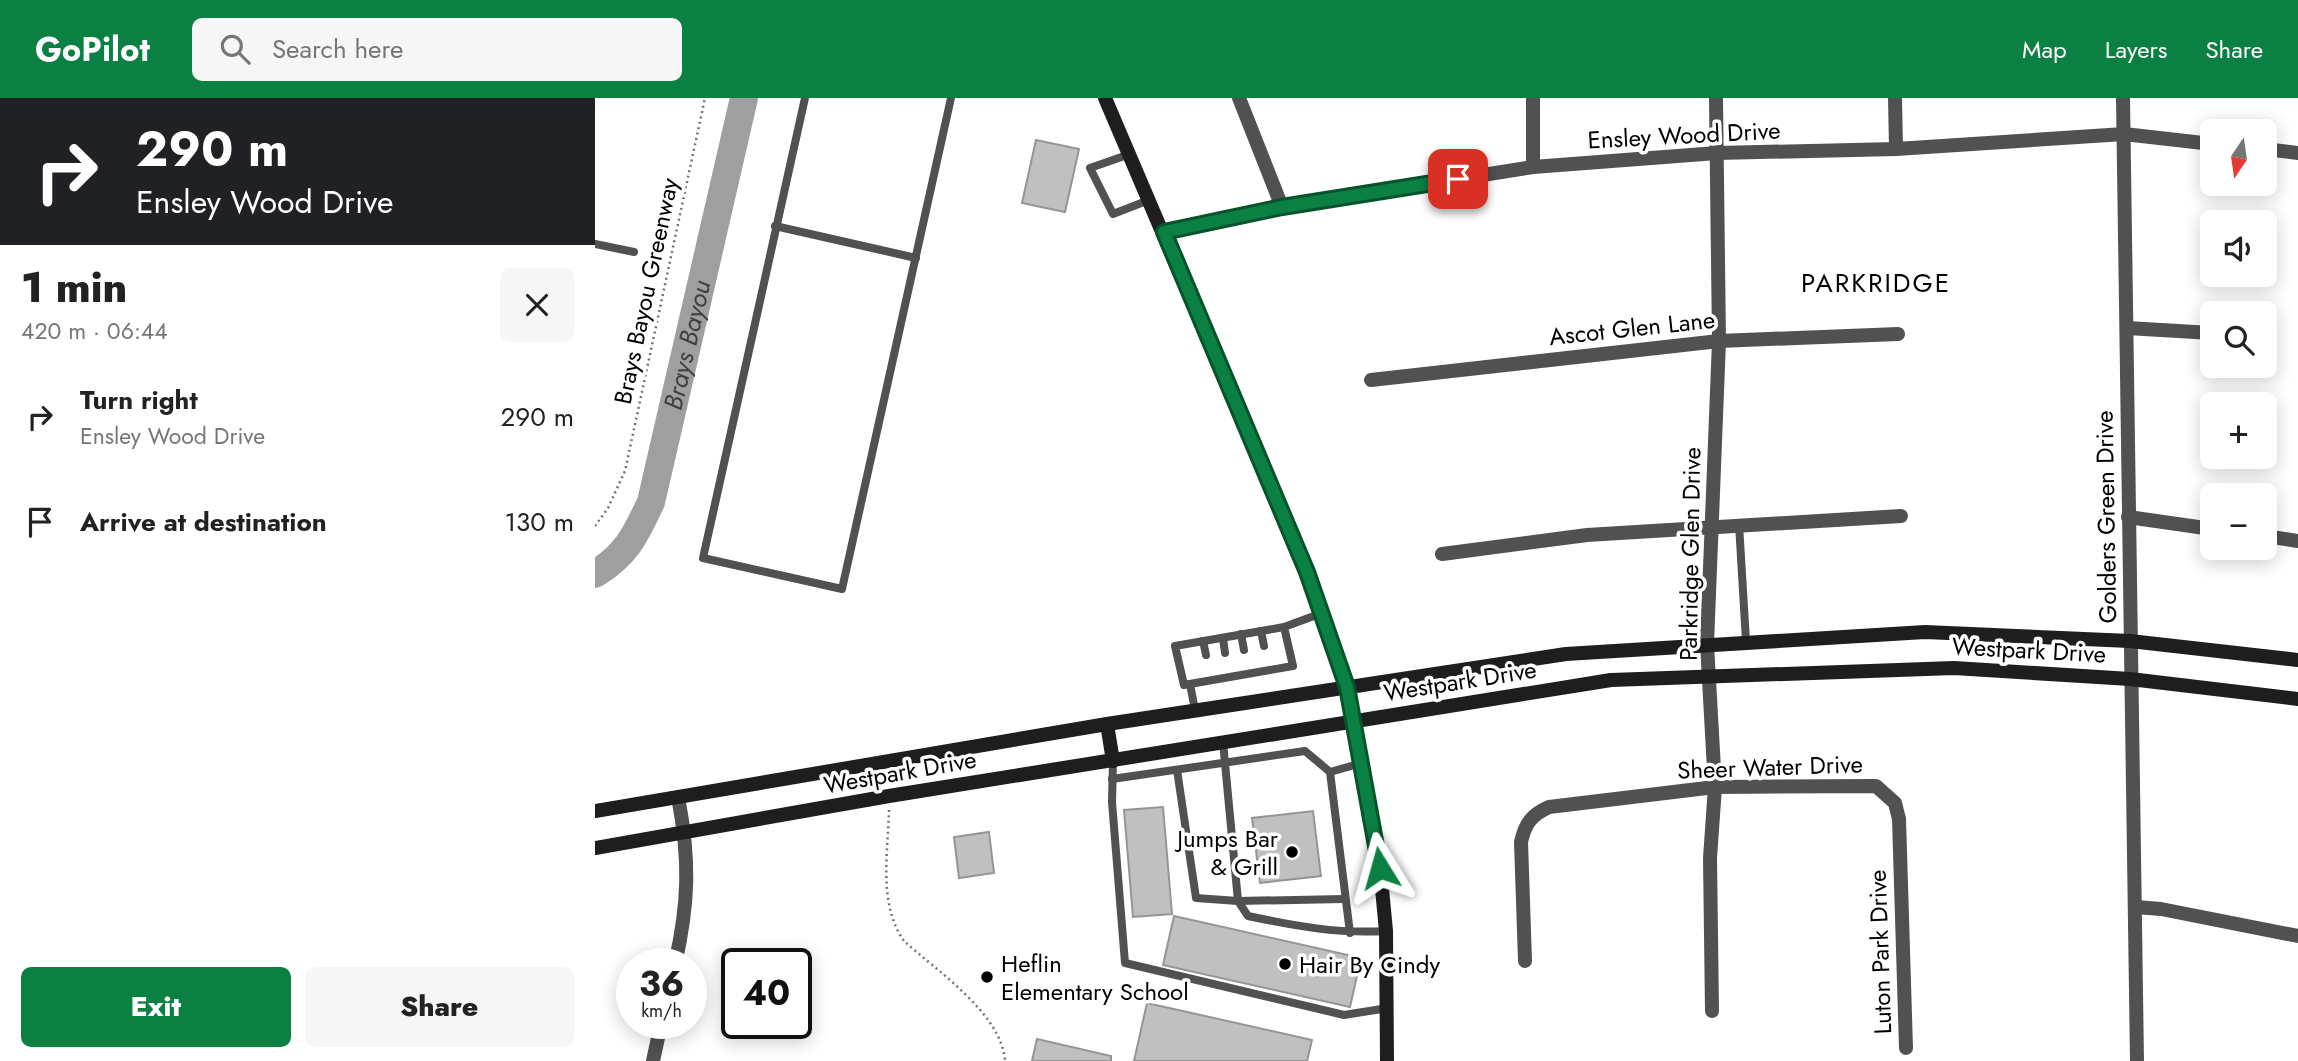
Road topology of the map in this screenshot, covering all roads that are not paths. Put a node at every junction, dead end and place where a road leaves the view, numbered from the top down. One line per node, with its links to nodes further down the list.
1 (805, 98): 19 (lane)
2 (951, 98): 23 (lane)
3 (1105, 98): 15 (main road)
4 (1239, 98): 18 (street)
5 (1533, 98): 16 (street)
6 (1716, 98): 13 (street, Parkridge Glen Drive)
7 (1895, 98): 11 (street)
8 (2123, 98): 9 (street, Golders Green Drive)
9 (2124, 134): 10 (street, Ensley Wood Drive); 11 (street, Ensley Wood Drive); 24 (street, Golders Green Drive)
10 (2200, 143)
11 (1896, 149): 13 (street, Ensley Wood Drive)
12 (2277, 150): 14 (street)
13 (1717, 153): 16 (street, Ensley Wood Drive); 27 (street, Parkridge Glen Drive)
14 (2298, 153)
15 (1130, 154): 17 (main road); 17 (lane)
16 (1533, 167): 18 (street, Ensley Wood Drive)
17 (1149, 200): 20 (main road)
18 (1282, 207): 20 (street, Ensley Wood Drive)
19 (775, 226): 23 (lane); 23 (lane)
20 (1164, 232): 37 (main road)
21 (595, 244): 22 (lane)
22 (634, 252)
23 (916, 258)
24 (2127, 328): 25 (street); 30 (street, Golders Green Drive)
25 (2200, 332)
26 (1898, 334): 27 (street, Ascot Glen Lane)
27 (1719, 341): 28 (street, Ascot Glen Lane); 32 (street, Parkridge Glen Drive)
28 (1371, 380)
29 (1901, 516): 31 (street)
30 (2128, 517): 33 (street); 44 (street, Golders Green Drive)
31 (1739, 524): 32 (street); 43 (lane)
32 (1712, 525): 36 (street); 45 (street, Parkridge Glen Drive)
33 (2200, 527)
34 (2277, 538): 35 (street)
35 (2298, 541)
36 (1442, 554)
37 (1322, 613): 38 (lane); 54 (main road)
38 (1284, 627): 39 (lane); 53 (lane)
39 (1261, 631): 40 (lane); 46 (lane)
40 (1241, 634): 41 (lane); 47 (lane)
41 (1223, 638): 42 (lane); 48 (lane)
42 (1203, 641): 49 (lane); 53 (lane)
43 (1746, 641): 44 (main road, Westpark Drive); 45 (main road, Westpark Drive)
44 (2130, 641): 50 (main road, Westpark Drive); 52 (street, Golders Green Drive)
45 (1707, 644): 51 (street, Parkridge Glen Drive); 54 (main road, Westpark Drive)
46 (1264, 646)
47 (1244, 650)
48 (1225, 653)
49 (1206, 656)
50 (2298, 660)
51 (1711, 675): 52 (main road, Westpark Drive); 57 (main road, Westpark Drive); 66 (street, Parkridge Glen Drive)
52 (2130, 679): 55 (main road, Westpark Drive); 74 (street, Golders Green Drive)
53 (1190, 684): 56 (lane)
54 (1347, 687): 56 (main road, Westpark Drive); 57 (main road)
55 (2298, 699)
56 (1195, 710): 58 (main road, Westpark Drive)
57 (1355, 720): 59 (main road, Westpark Drive); 62 (main road)
58 (1107, 724): 60 (main road); 67 (main road, Westpark Drive)
59 (1223, 742): 60 (main road, Westpark Drive); 61 (lane)
60 (1113, 761): 65 (lane); 69 (main road, Westpark Drive)
61 (1225, 762): 63 (lane); 64 (lane); 73 (lane)
62 (1363, 763): 64 (lane); 75 (main road)
63 (1177, 769): 65 (lane); 73 (lane)
64 (1330, 772): 72 (lane)
65 (1112, 779): 80 (lane)
66 (1715, 788): 71 (street, Sheer Water Drive); 79 (street, Sheer Water Drive); 81 (street, Parkridge Glen Drive)
67 (678, 797): 68 (main road, Westpark Drive); 69 (street)
68 (595, 811)
69 (685, 833): 70 (main road, Westpark Drive); 78 (street)
70 (595, 848)
71 (1899, 854): 83 (street, Luton Park Drive)
72 (1345, 899): 73 (lane); 76 (lane)
73 (1238, 901): 76 (lane)
74 (2136, 907): 77 (street); 86 (street, Golders Green Drive)
75 (1386, 931): 76 (lane); 80 (main road)
76 (1350, 933)
77 (2298, 936)
78 (678, 948)
79 (1525, 961)
80 (1388, 1008): 85 (main road)
81 (1712, 1011)
82 (658, 1039): 84 (street)
83 (1906, 1048)
84 (653, 1061)
85 (1387, 1061)
86 (2137, 1061)

